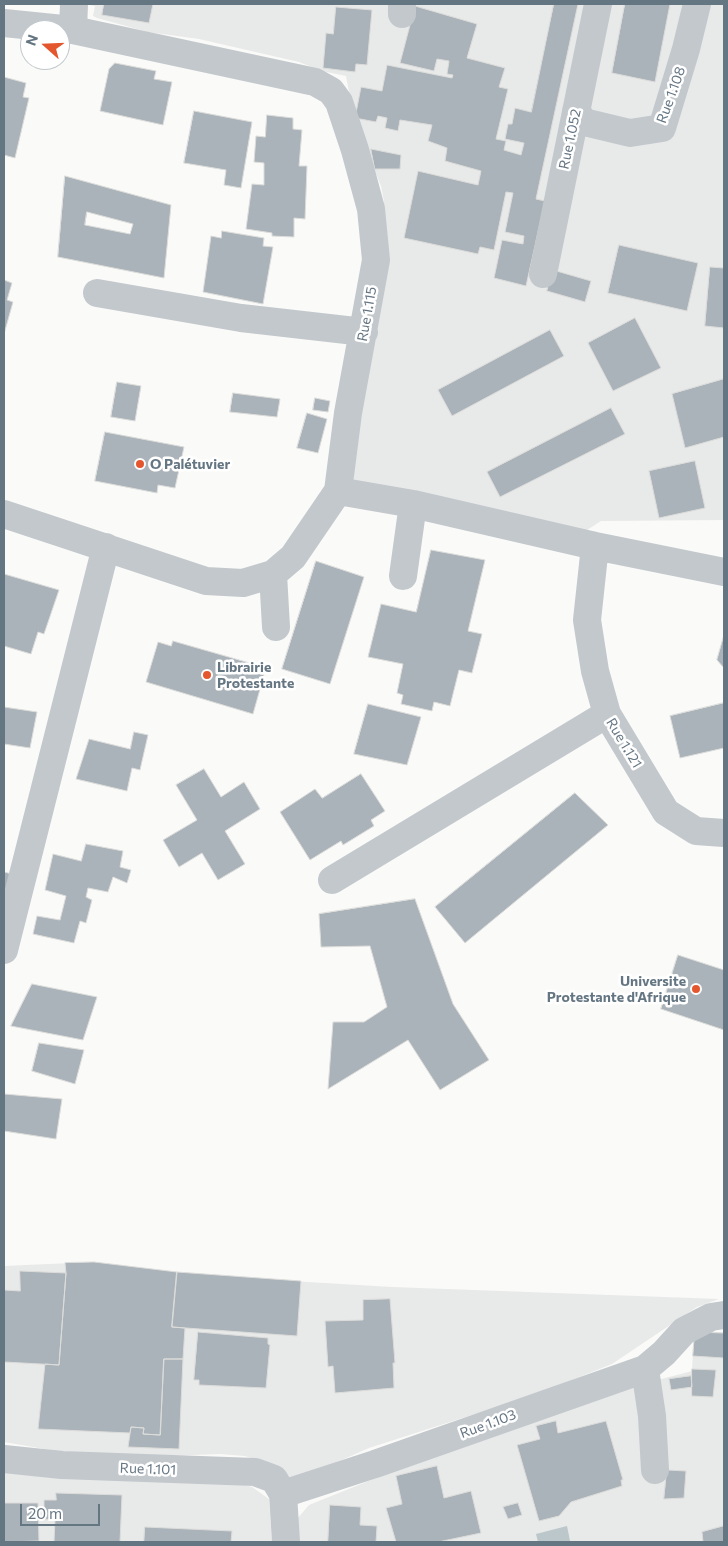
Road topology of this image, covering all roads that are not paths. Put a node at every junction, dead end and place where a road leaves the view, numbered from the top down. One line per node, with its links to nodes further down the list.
1 (598, 4): 5 (street, Rue 1.052)
2 (697, 4): 5 (street, Rue 1.108)
3 (73, 17): 4 (street, Rue 1.115); 8 (street, Rue 1.115)
4 (4, 23)
5 (576, 111): 6 (street, Rue 1.052)
6 (542, 274)
7 (98, 293): 8 (street)
8 (364, 332): 9 (street, Rue 1.115)
9 (338, 491): 10 (street); 15 (street, Rue 1.115)
10 (413, 504): 12 (street); 16 (street)
11 (4, 514): 13 (street, Rue 1.115)
12 (595, 546): 14 (street); 18 (street, Rue 1.121)
13 (106, 548): 15 (street, Rue 1.115); 21 (street)
14 (724, 572)
15 (273, 574): 17 (street)
16 (403, 576)
17 (276, 627)
18 (607, 714): 19 (street, Rue 1.121); 20 (street)
19 (724, 833)
20 (332, 880)
21 (4, 950)
22 (724, 1315): 23 (street, Rue 1.103)
23 (645, 1370): 25 (street); 26 (street, Rue 1.103)
24 (4, 1459): 26 (street, Rue 1.101)
25 (655, 1470)
26 (283, 1494): 27 (street)
27 (286, 1542)

